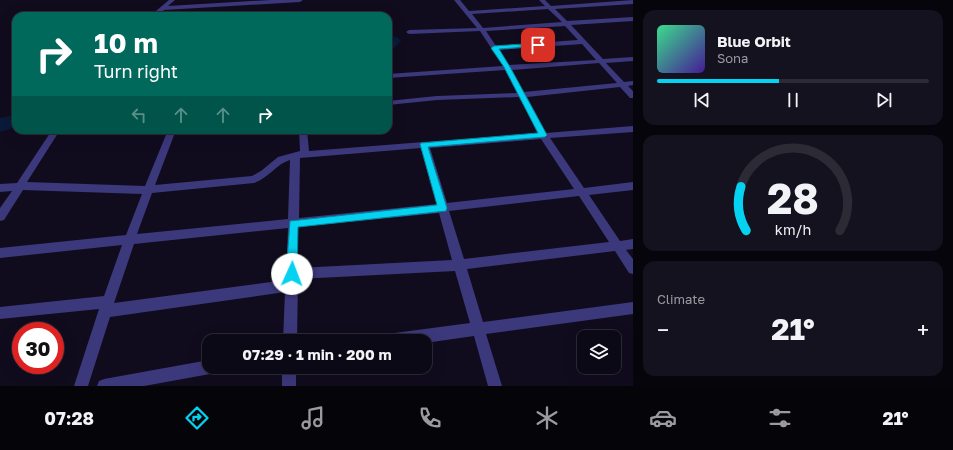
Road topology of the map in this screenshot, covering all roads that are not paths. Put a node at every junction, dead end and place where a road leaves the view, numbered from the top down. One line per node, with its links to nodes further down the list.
1 (172, 0): 7 (street)
2 (300, 0): 7 (street)
3 (457, 0): 11 (street)
4 (542, 0): 8 (street)
5 (621, 1): 6 (street); 8 (street); 9 (street)
6 (633, 2)
7 (162, 8): 10 (street)
8 (550, 8): 11 (street); 13 (street)
9 (633, 10)
10 (158, 12)
11 (468, 13): 14 (street)
12 (633, 19): 13 (street)
13 (566, 24): 14 (street); 16 (street)
14 (481, 29): 15 (street); 17 (street)
15 (409, 32)
16 (582, 42): 17 (street); 19 (street)
17 (494, 48): 20 (street)
18 (633, 59): 19 (street)
19 (601, 62): 20 (street); 23 (street)
20 (507, 67): 21 (street); 24 (street)
21 (392, 76)
22 (633, 83): 23 (street)
23 (621, 84): 24 (street); 25 (street)
24 (522, 95): 26 (street); 31 (street)
25 (633, 96)
26 (392, 103)
27 (633, 129): 31 (street)
28 (54, 134): 34 (street)
29 (170, 134): 37 (street)
30 (303, 134): 33 (street)
31 (543, 135): 32 (street); 38 (street)
32 (424, 144): 33 (street); 39 (street)
33 (300, 155): 37 (street); 41 (street)
34 (21, 186): 36 (street); 37 (street); 40 (street)
35 (633, 186): 38 (street)
36 (0, 188)
37 (147, 190): 42 (street)
38 (581, 192): 39 (street); 44 (street)
39 (443, 208): 41 (street); 46 (street)
40 (0, 217)
41 (294, 224): 42 (street); 48 (street)
42 (130, 239): 45 (street); 49 (street)
43 (633, 244): 44 (street)
44 (618, 246): 46 (street); 47 (street)
45 (0, 253)
46 (459, 265): 48 (street); 52 (street)
47 (633, 269)
48 (291, 279): 49 (street); 53 (street)
49 (106, 306): 51 (street); 57 (street)
50 (633, 308): 52 (street)
51 (0, 312)
52 (478, 330): 54 (street); 60 (street)
53 (290, 334)
54 (432, 336)
55 (202, 368): 58 (street)
56 (289, 374): 59 (street)
57 (81, 386)
58 (104, 386)
59 (289, 386)
60 (495, 386)

